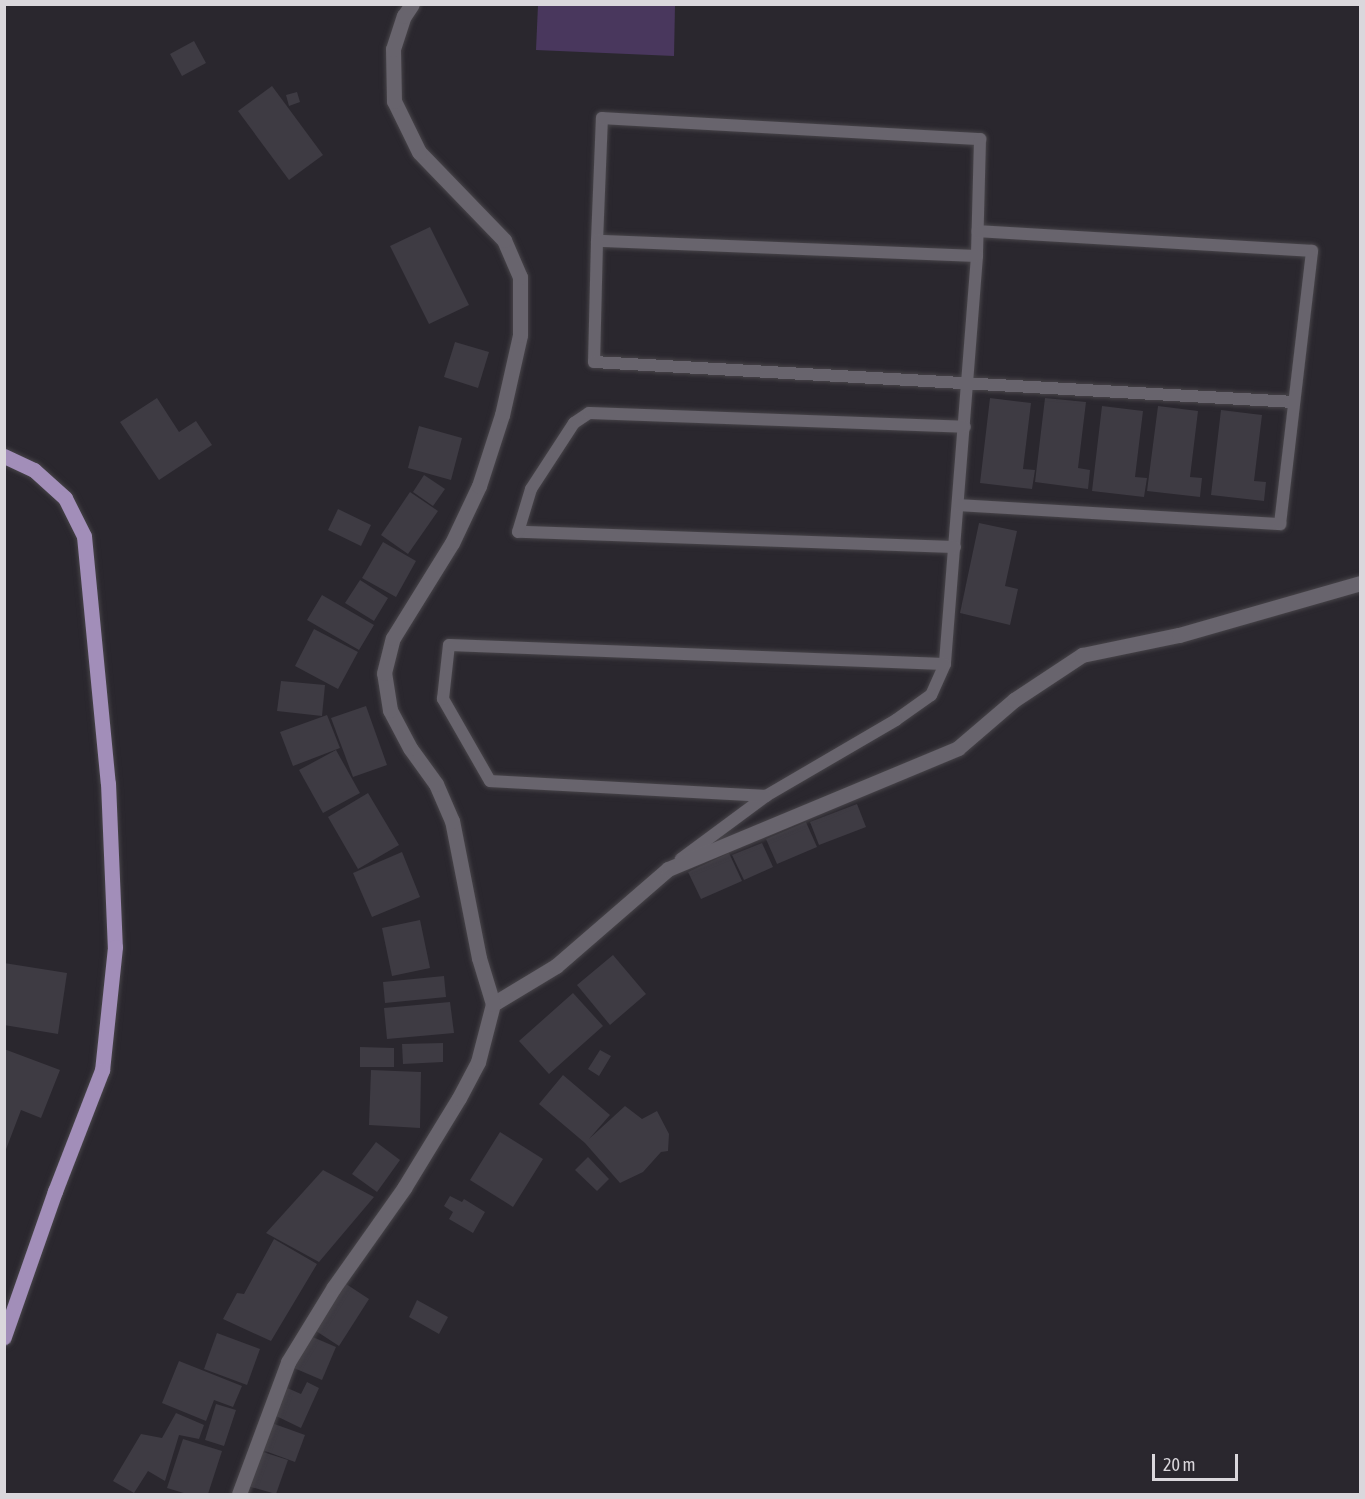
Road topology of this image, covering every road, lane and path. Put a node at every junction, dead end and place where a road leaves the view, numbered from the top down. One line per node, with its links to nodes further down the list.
1 (412, 4): 15 (street)
2 (978, 231): 3 (lane); 4 (lane); 6 (lane)
3 (597, 241): 4 (lane); 5 (lane)
4 (977, 256): 5 (lane)
5 (969, 383): 6 (lane); 7 (lane)
6 (1294, 402): 9 (lane)
7 (965, 428): 9 (lane); 10 (lane)
8 (4, 456): 16 (main road)
9 (959, 505): 10 (lane)
10 (955, 548): 12 (lane)
11 (1360, 583): 14 (street)
12 (945, 664): 13 (lane); 13 (lane)
13 (765, 796): 14 (lane)
14 (668, 869): 15 (street)
15 (493, 1004): 17 (street)
16 (4, 1337)
17 (239, 1494)

